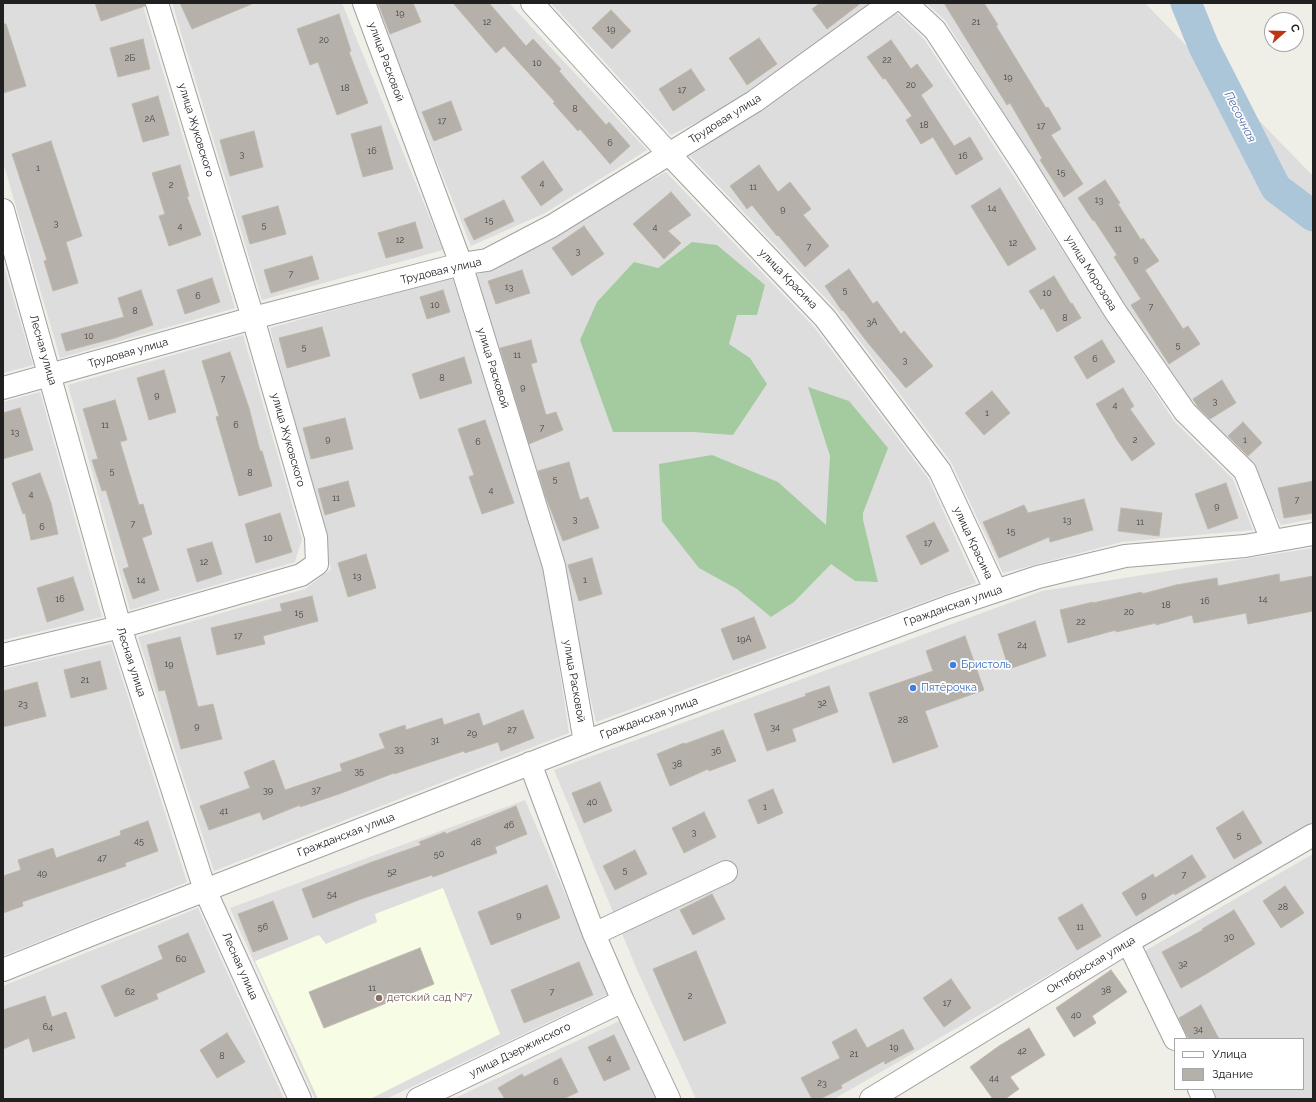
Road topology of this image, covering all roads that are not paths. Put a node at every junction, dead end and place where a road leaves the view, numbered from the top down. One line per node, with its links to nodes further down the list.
1 (157, 3): 9 (street, улица Жуковского)
2 (364, 3): 8 (street, улица Расковой)
3 (532, 3): 6 (street, улица Красина)
4 (890, 3): 6 (street, Трудовая улица)
5 (906, 3): 13 (street, улица Морозова)
6 (668, 154): 8 (street, Трудовая улица); 14 (street, улица Красина)
7 (3, 210): 10 (street, Лесная улица)
8 (461, 264): 9 (street, Трудовая улица); 17 (street, улица Расковой)
9 (253, 318): 10 (street, Трудовая улица); 15 (street, улица Жуковского)
10 (50, 375): 11 (street, Трудовая улица); 15 (street, Лесная улица)
11 (3, 388)
12 (1313, 534): 13 (street, Гражданская улица)
13 (1272, 541): 14 (street, Гражданская улица)
14 (996, 591): 17 (street, Гражданская улица)
15 (120, 628): 16 (street, улица Жуковского); 21 (street, Лесная улица)
16 (3, 655)
17 (585, 742): 18 (street, Гражданская улица)
18 (530, 763): 21 (street, Гражданская улица); 22 (street)
19 (1313, 835): 23 (street, Октябрьская улица)
20 (726, 872): 22 (street)
21 (205, 890): 24 (street, Гражданская улица); 28 (street, Лесная улица)
22 (594, 934): 25 (street)
23 (1128, 942): 26 (street); 31 (street, Октябрьская улица)
24 (3, 970)
25 (623, 1001): 29 (street, улица Дзержинского); 30 (street)
26 (1175, 1038)
27 (1200, 1090): 32 (street)
28 (300, 1099)
29 (418, 1099)
30 (669, 1099)
31 (871, 1099)
32 (1204, 1099)

